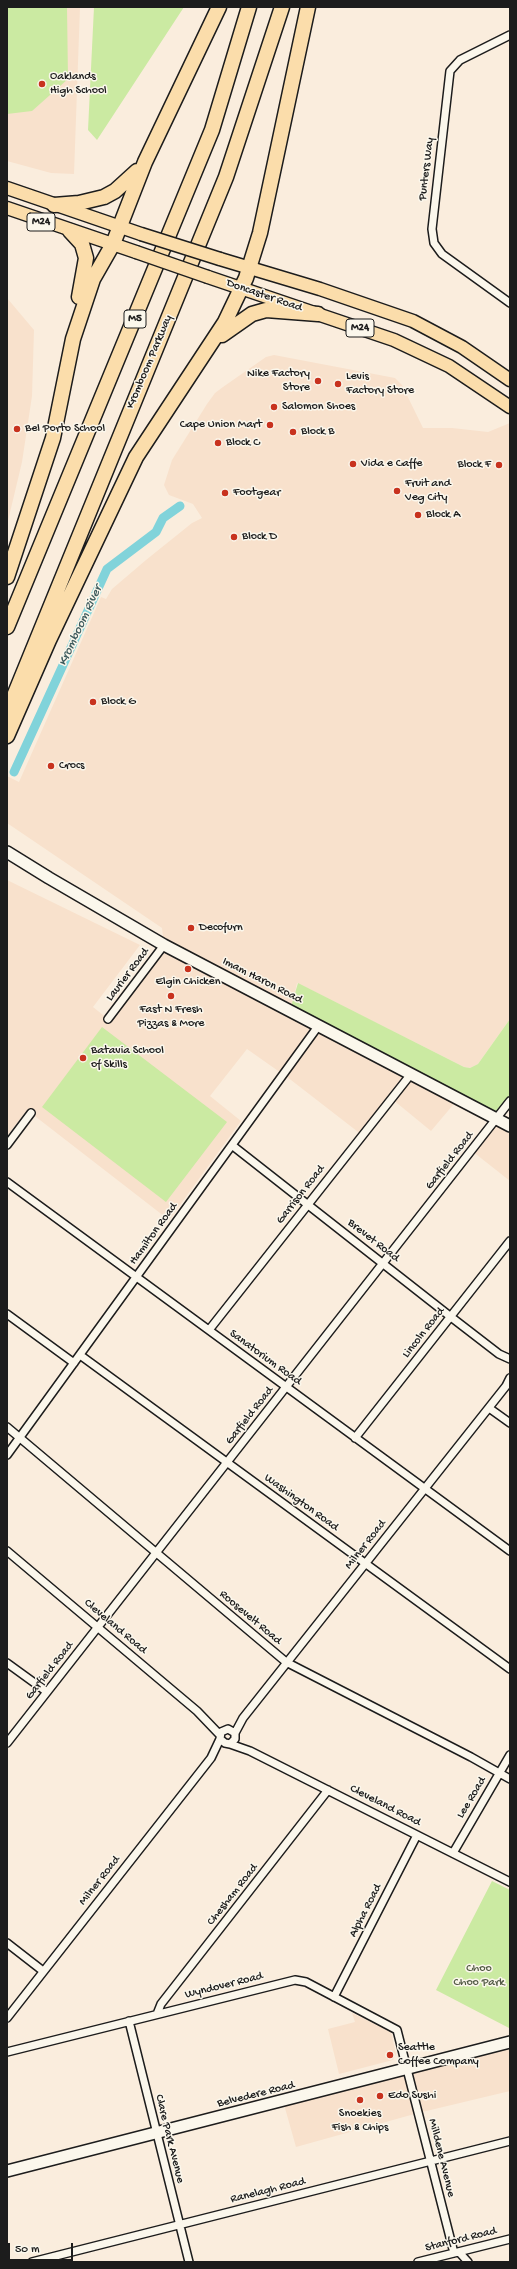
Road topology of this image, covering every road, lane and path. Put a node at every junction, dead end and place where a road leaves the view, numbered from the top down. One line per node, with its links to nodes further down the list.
1 (219, 7): 6 (highway)
2 (249, 7): 22 (highway, M5)
3 (282, 7): 23 (highway, Kromboom Parkway / M5)
4 (308, 7): 13 (highway)
5 (510, 35): 15 (street, Punters Way)
6 (144, 162): 8 (highway); 10 (highway)
7 (7, 188): 8 (main road, Doncaster Road / M24)
8 (54, 205): 10 (main road, Doncaster Road / M24)
9 (7, 208): 11 (main road, Doncaster Road / M24)
10 (118, 226): 12 (highway); 13 (main road, Doncaster Road / M24, bridge)
11 (70, 231): 12 (main road, Doncaster Road / M24); 17 (highway)
12 (113, 244): 14 (main road, Doncaster Road / M24, bridge); 17 (highway)
13 (250, 268): 14 (highway); 19 (main road, Doncaster Road / M24)
14 (241, 288): 16 (main road, Doncaster Road / M24); 18 (highway)
15 (510, 303)
16 (318, 314): 18 (highway); 20 (main road, Doncaster Road / M24)
17 (73, 339): 21 (highway)
18 (208, 348): 24 (highway)
19 (510, 380)
20 (510, 407)
21 (7, 577)
22 (7, 627)
23 (7, 713)
24 (7, 736)
25 (7, 852): 26 (street, Imam Haron Road)
26 (164, 945): 27 (street, Laurier Road); 28 (street, Imam Haron Road)
27 (108, 1019)
28 (319, 1025): 29 (street, Imam Haron Road); 35 (street, Hamilton Road)
29 (411, 1074): 32 (street, Imam Haron Road); 37 (street, Garrison Road)
30 (510, 1101): 32 (street, Garfield Road)
31 (31, 1113): 34 (street)
32 (497, 1120): 33 (street, Imam Haron Road); 39 (street, Garfield Road)
33 (510, 1126)
34 (7, 1145)
35 (233, 1146): 37 (street, Brevet Road); 40 (street, Hamilton Road)
36 (7, 1182): 40 (street, Sanatorium Road)
37 (308, 1204): 39 (street, Brevet Road); 43 (street, Garrison Road)
38 (510, 1241): 42 (street, Lincoln Road)
39 (383, 1264): 42 (street, Brevet Road); 51 (street, Garfield Road)
40 (136, 1277): 43 (street, Sanatorium Road); 45 (street, Hamilton Road)
41 (7, 1314): 47 (street)
42 (451, 1317): 44 (street, Brevet Road); 56 (street, Lincoln Road)
43 (209, 1330): 51 (street, Sanatorium Road)
44 (499, 1354): 46 (street, Brevet Road); 48 (street, Brevet Road)
45 (80, 1355): 47 (street, Hamilton Road); 58 (street, Washington Road)
46 (510, 1359)
47 (74, 1363): 55 (street, Hamilton Road)
48 (510, 1365)
49 (510, 1378): 50 (street, Milner Road)
50 (508, 1384): 52 (street, Milner Road)
51 (286, 1387): 56 (street, Sanatorium Road); 58 (street, Garfield Road)
52 (489, 1408): 53 (street); 59 (street, Milner Road)
53 (510, 1424)
54 (7, 1427): 55 (street, Roosevelt Road)
55 (20, 1437): 57 (street, Hamilton Road); 62 (street, Roosevelt Road)
56 (355, 1438): 59 (street, Sanatorium Road)
57 (7, 1454)
58 (228, 1463): 62 (street, Garfield Road); 63 (street, Washington Road)
59 (424, 1488): 61 (street, Sanatorium Road); 63 (street, Milner Road)
60 (7, 1551): 64 (street, Cleveland Road)
61 (510, 1551)
62 (156, 1553): 64 (street, Garfield Road); 65 (street, Roosevelt Road)
63 (366, 1563): 65 (street, Milner Road); 67 (street, Washington Road)
64 (98, 1627): 68 (street, Garfield Road); 69 (street, Cleveland Road)
65 (286, 1662): 69 (street, Milner Road); 75 (street, Roosevelt Road)
66 (7, 1663): 68 (street)
67 (510, 1669)
68 (47, 1692): 70 (street, Garfield Road)
69 (227, 1734): 71 (street, Milner Road); 71 (street, Cleveland Road); 72 (street, Cleveland Road); 74 (street, Milner Road)
70 (7, 1743)
71 (229, 1744): 72 (street, Cleveland Road); 74 (street, Milner Road)
72 (250, 1751): 77 (street, Cleveland Road)
73 (510, 1755): 75 (street, Lee Road)
74 (211, 1758): 82 (street, Milner Road)
75 (500, 1773): 76 (street, Roosevelt Road); 79 (street, Lee Road)
76 (510, 1779)
77 (328, 1790): 78 (street, Cleveland Road); 84 (street, Chesham Road)
78 (417, 1835): 79 (street, Cleveland Road); 83 (street, Alpha Road)
79 (452, 1853): 80 (street, Cleveland Road)
80 (510, 1882)
81 (7, 1943): 82 (street)
82 (43, 1972): 85 (street, Milner Road)
83 (334, 1996): 84 (street, Wyndover Road); 89 (street, Wyndover Road)
84 (157, 2014): 86 (street, Wyndover Road)
85 (7, 2018)
86 (129, 2021): 88 (street, Wyndover Road); 90 (street, Clare Park Avenue)
87 (510, 2042): 89 (street, Belvedere Road)
88 (7, 2052)
89 (407, 2069): 90 (street, Belvedere Road); 92 (street, Milldene Avenue)
90 (156, 2134): 93 (street, Belvedere Road); 94 (street, Clare Park Avenue)
91 (510, 2141): 92 (street, Ranelagh Road)
92 (430, 2162): 94 (street, Ranelagh Road); 96 (street, Milldene Avenue)
93 (7, 2171)
94 (179, 2225): 97 (street, Ranelagh Road); 98 (street, Clare Park Avenue)
95 (510, 2239): 96 (street, Stanford Road)
96 (456, 2252): 99 (street, Stanford Road); 100 (street, Milldene Avenue)
97 (32, 2262)
98 (189, 2262)
99 (418, 2262)
100 (468, 2262)

